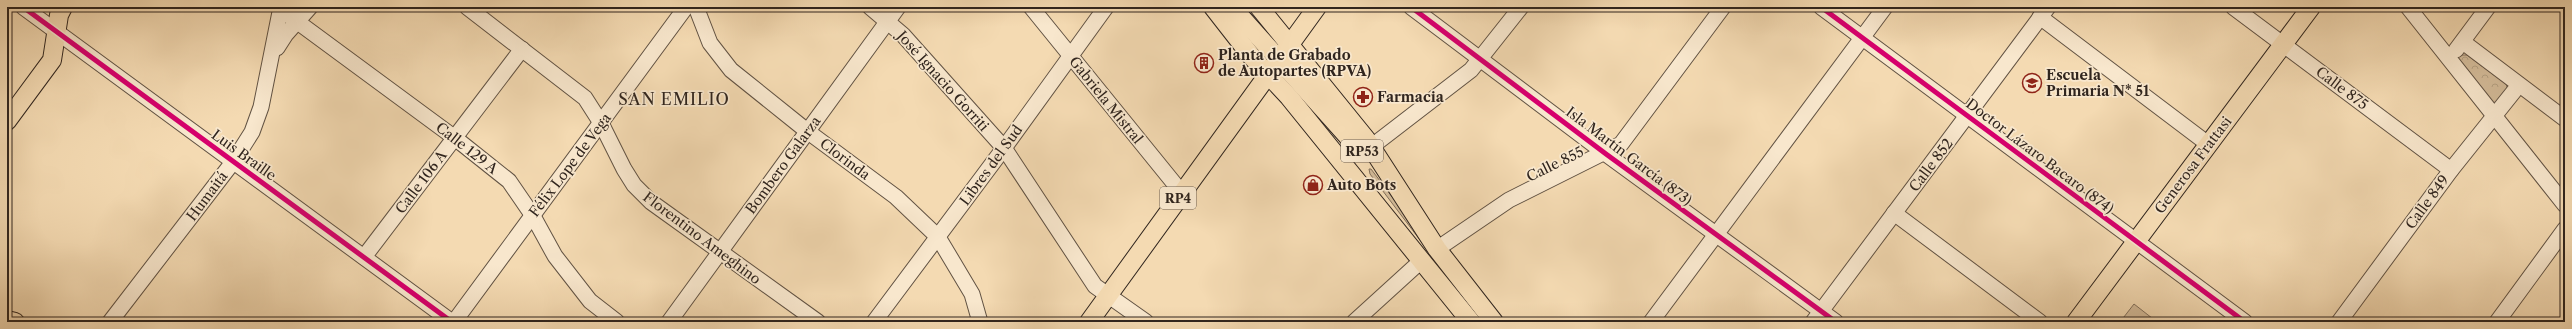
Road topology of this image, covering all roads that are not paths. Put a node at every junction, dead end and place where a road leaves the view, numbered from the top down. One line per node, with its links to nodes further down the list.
1 (23, 7): 28 (street, Luis Braille)
2 (63, 7): 28 (main road)
3 (310, 7): 26 (street)
4 (467, 7): 33 (street, Florentino Ameghino)
5 (686, 7): 45 (street, Félix Lope de Vega)
6 (696, 7): 46 (street, Clorinda)
7 (870, 7): 27 (street, José Ignacio Gorriti)
8 (898, 7): 27 (street, Bombero Galarza)
9 (1031, 7): 34 (street, Gabriela Mistral)
10 (1106, 7): 34 (street, Libres del Sud)
11 (1213, 7): 39 (main road, RP53)
12 (1232, 7): 36 (main road, RP53)
13 (1259, 7): 31 (main road, RP53)
14 (1317, 7): 31 (main road, RP4)
15 (1410, 7): 38 (street, Isla Martín García (873))
16 (1521, 7): 38 (street)
17 (1723, 7): 51 (street, Calle 855)
18 (1821, 7): 29 (street, Doctor Lázaro Bacaro (874))
19 (1885, 7): 29 (street)
20 (2233, 7): 32 (street, Calle 875)
21 (2310, 7): 32 (main road, Generosa Frattasi)
22 (2408, 7): 37 (street)
23 (2488, 7): 30 (street)
24 (281, 8): 26 (street, Calle 129 A); 35 (street, Humaitá)
25 (2044, 12): 41 (street, Calle 852); 48 (street)
26 (297, 21): 35 (street); 47 (street, Calle 129 A)
27 (888, 21): 46 (street, Bombero Galarza); 50 (street, José Ignacio Gorriti)
28 (56, 31): 44 (main road); 52 (street, Luis Braille)
29 (1862, 38): 41 (street, Doctor Lázaro Bacaro (874)); 59 (street)
30 (2462, 42): 37 (street); 40 (street)
31 (1290, 44): 36 (main road, RP4); 49 (main road, RP53)
32 (2283, 44): 48 (main road, Generosa Frattasi); 53 (street, Calle 875)
33 (522, 49): 45 (street, Florentino Ameghino); 47 (street, Calle 106 A)
34 (1070, 55): 50 (street, Libres del Sud); 54 (street, Gabriela Mistral)
35 (272, 59): 52 (street, Humaitá)
36 (1280, 59): 39 (main road, RP4); 62 (main road, RP53)
37 (2448, 59): 42 (street)
38 (1481, 60): 49 (street); 51 (street, Isla Martín García (873))
39 (1268, 75): 54 (main road, RP4); 65 (main road, RP53)
40 (2519, 85): 42 (street, Calle 849); 43 (street)
41 (1966, 116): 56 (street, Calle 852); 61 (street, Doctor Lázaro Bacaro (874))
42 (2494, 116): 53 (street, Calle 849); 55 (street)
43 (2565, 119)
44 (7, 121)
45 (601, 123): 57 (street, Félix Lope de Vega); 63 (street, Florentino Ameghino)
46 (807, 131): 60 (street, Clorinda); 63 (street, Bombero Galarza)
47 (455, 138): 57 (street, Calle 129 A); 64 (street, Calle 106 A)
48 (2208, 144): 61 (main road, Generosa Frattasi)
49 (1372, 147): 62 (main road, RP53)
50 (1004, 148): 60 (street, Libres del Sud); 66 (street, José Ignacio Gorriti)
51 (1606, 154): 59 (street, Isla Martín García (873)); 62 (street, Calle 855)
52 (233, 162): 64 (street, Luis Braille); 68 (street, Humaitá)
53 (2451, 170): 85 (street, Calle 849)
54 (1182, 193): 66 (main road, RP4)
55 (2565, 204)
56 (1894, 213): 67 (street, Calle 852); 82 (street)
57 (533, 216): 69 (street, Félix Lope de Vega); 70 (street, Calle 129 A)
58 (2565, 229): 86 (street)
59 (1716, 235): 67 (street, Isla Martín García (873)); 80 (street)
60 (938, 237): 73 (street, Libres del Sud); 74 (street, Clorinda)
61 (2135, 242): 83 (main road, Generosa Frattasi); 84 (street, Doctor Lázaro Bacaro (874))
62 (1437, 249): 79 (main road, RP53)
63 (719, 253): 71 (street, Bombero Galarza); 72 (street, Florentino Ameghino)
64 (364, 257): 69 (street, Luis Braille)
65 (1421, 261): 77 (street); 78 (main road, RP53)
66 (1107, 297): 75 (main road, RP4); 76 (street, José Ignacio Gorriti)
67 (1817, 317): 81 (street, Isla Martín García (873))
68 (110, 322)
69 (453, 322)
70 (617, 322)
71 (669, 322)
72 (818, 322)
73 (874, 322)
74 (980, 322)
75 (1089, 322)
76 (1146, 322)
77 (1354, 322)
78 (1471, 322)
79 (1494, 322)
80 (1651, 322)
81 (1836, 322)
82 (2040, 322)
83 (2076, 322)
84 (2245, 322)
85 (2339, 322)
86 (2497, 322)

